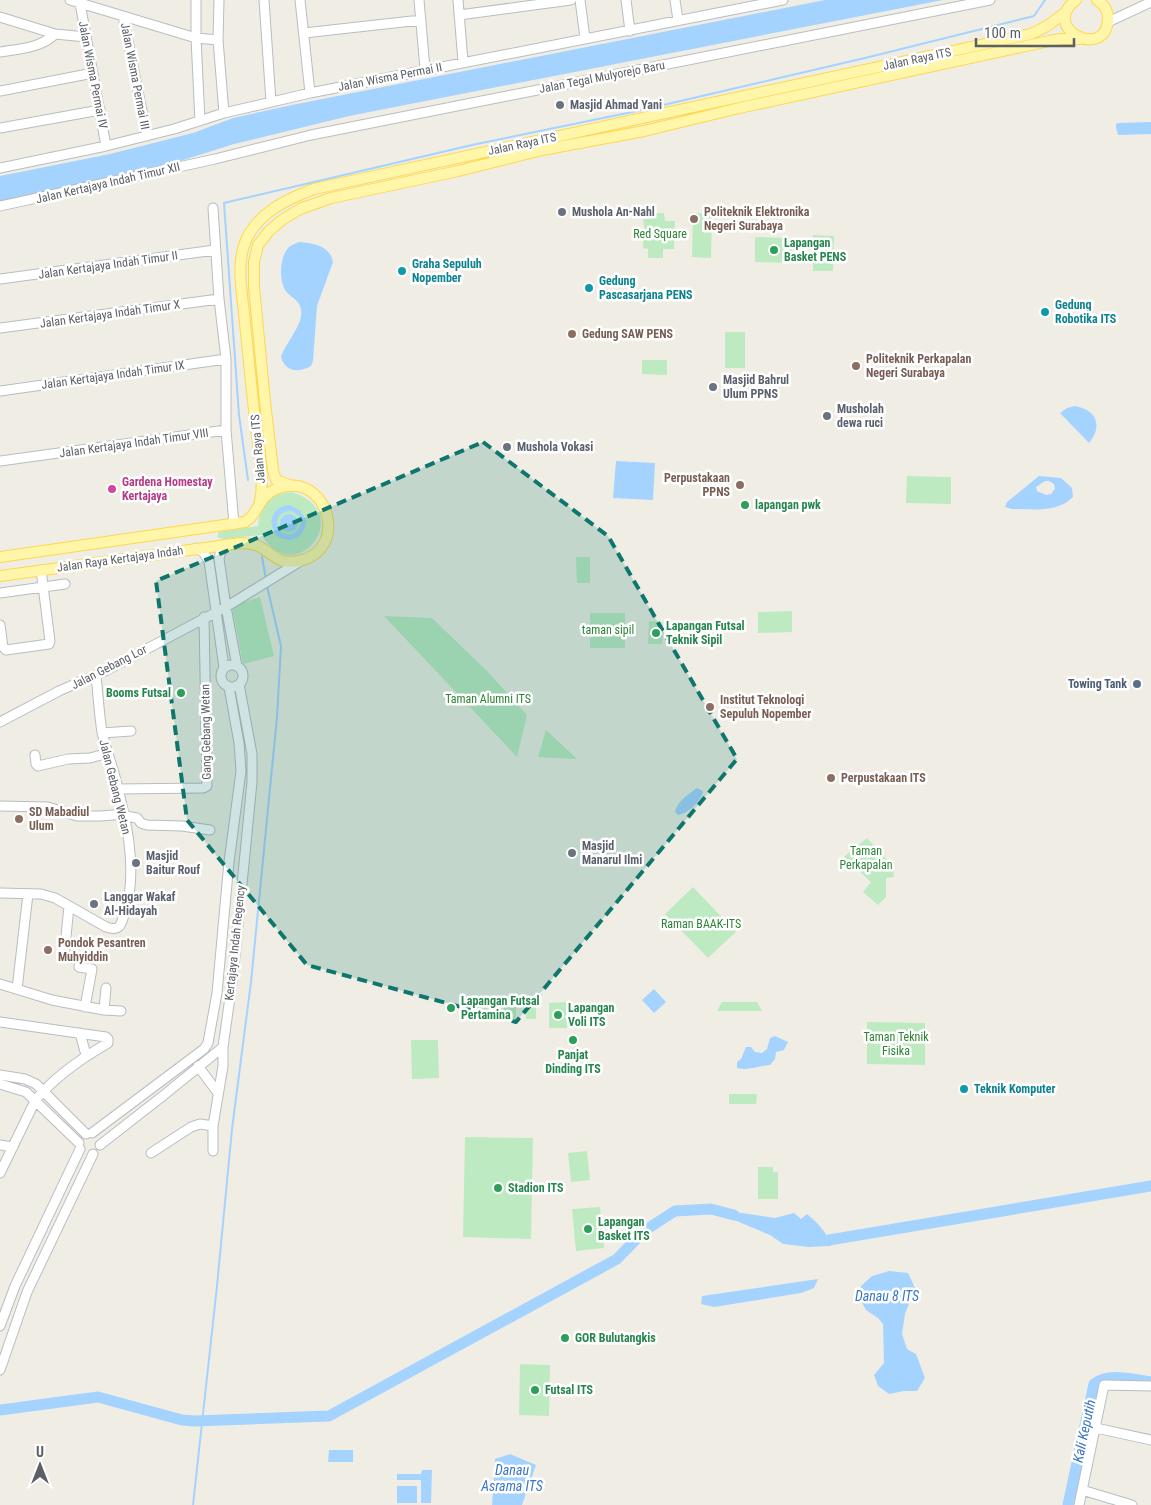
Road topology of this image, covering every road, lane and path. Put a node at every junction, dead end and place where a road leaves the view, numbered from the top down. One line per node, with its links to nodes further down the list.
1 (196, 0): 30 (street)
2 (219, 0): 30 (street)
3 (264, 0): 42 (street)
4 (300, 0): 26 (street)
5 (419, 0): 22 (street)
6 (458, 0): 19 (street)
7 (570, 0): 19 (street)
8 (580, 0): 29 (street)
9 (626, 0): 25 (street)
10 (675, 0): 23 (street)
11 (783, 0): 13 (street, Jalan Wisma Permai II)
12 (990, 0): 54 (street, Jalan Tegal Mulyorejo Baru)
13 (773, 1): 23 (street, Jalan Wisma Permai II)
14 (1074, 1): 18 (main road, Jalan Raya ITS)
15 (1102, 1): 24 (main road)
16 (75, 2): 20 (street); 28 (street, Jalan Wisma Permai IV)
17 (1151, 2): 24 (street)
18 (1066, 12): 31 (main road); 33 (main road, Jalan Raya ITS)
19 (459, 15): 35 (street)
20 (124, 16): 30 (street); 51 (street, Jalan Wisma Permai III)
21 (0, 17): 27 (street)
22 (421, 20): 26 (street); 36 (street)
23 (678, 20): 25 (street, Jalan Wisma Permai II)
24 (1108, 22): 31 (main road, Jalan Raya ITS)
25 (630, 31): 29 (street, Jalan Wisma Permai II)
26 (304, 33): 41 (street)
27 (55, 34): 28 (street); 32 (street)
28 (86, 37): 39 (street, Jalan Wisma Permai IV)
29 (585, 38): 35 (street, Jalan Wisma Permai II)
30 (207, 39): 44 (street); 47 (street)
31 (1080, 39): 37 (main road, Jalan Raya ITS)
32 (0, 52)
33 (919, 58): 34 (main road, Jalan Raya ITS); 37 (main road)
34 (907, 61): 38 (main road); 45 (main road, Jalan Raya ITS)
35 (463, 62): 36 (street, Jalan Wisma Permai II)
36 (425, 69): 41 (street, Jalan Wisma Permai II)
37 (922, 69): 38 (main road, Jalan Raya ITS)
38 (909, 72): 49 (main road, Jalan Raya ITS)
39 (93, 73): 40 (street); 43 (street, Jalan Wisma Permai IV)
40 (0, 91)
41 (310, 93): 42 (street, Jalan Wisma Permai II)
42 (271, 102): 44 (street, Jalan Wisma Permai II)
43 (100, 110): 48 (street); 52 (street, Jalan Wisma Permai IV)
44 (224, 113): 47 (street, Jalan Wisma Permai II)
45 (653, 115): 46 (main road, Jalan Raya ITS); 49 (main road)
46 (642, 118): 50 (main road); 53 (main road, Jalan Raya ITS)
47 (200, 121): 51 (street, Jalan Wisma Permai II)
48 (0, 128)
49 (656, 128): 50 (main road, Jalan Raya ITS)
50 (644, 131): 57 (main road, Jalan Raya ITS)
51 (147, 136): 52 (street, Jalan Wisma Permai II)
52 (106, 146): 56 (street, Jalan Wisma Permai II)
53 (462, 158): 55 (main road, Jalan Raya ITS); 57 (main road)
54 (216, 159): 59 (street, Jalan Kertajaya Indah Timur XII)
55 (450, 160): 58 (main road); 66 (main road, Jalan Raya ITS)
56 (0, 168)
57 (465, 169): 58 (main road, Jalan Raya ITS)
58 (453, 172): 65 (main road, Jalan Raya ITS)
59 (0, 206)
60 (213, 208): 61 (street, Jalan Kertajaya Indah Timur VIII)
61 (215, 250): 62 (street, Jalan Kertajaya Indah Timur II); 63 (street, Jalan Kertajaya Indah Timur VIII)
62 (0, 279)
63 (219, 299): 64 (street, Jalan Kertajaya Indah Timur X); 69 (street, Jalan Kertajaya Indah Timur VIII)
64 (0, 328)
65 (258, 334): 66 (main road); 67 (main road, Jalan Raya ITS)
66 (246, 335): 68 (main road, Jalan Raya ITS)
67 (260, 348): 68 (main road); 73 (main road, Jalan Raya ITS)
68 (248, 350): 74 (main road, Jalan Raya ITS)
69 (226, 359): 70 (street, Jalan Kertajaya Indah Timur IX); 71 (street, Jalan Kertajaya Indah Timur VIII)
70 (0, 391)
71 (226, 430): 72 (street, Jalan Kertajaya Indah Timur VIII); 75 (street)
72 (0, 462)
73 (292, 486): 74 (main road); 81 (main road)
74 (260, 501): 75 (main road)
75 (234, 524): 76 (main road, Jalan Raya Kertajaya Indah)
76 (215, 527): 77 (main road, Jalan Raya Kertajaya Indah); 78 (main road)
77 (198, 530): 79 (main road); 80 (main road, Jalan Raya Kertajaya Indah)
78 (222, 545): 79 (main road, Jalan Raya Kertajaya Indah); 82 (main road, Jalan Raya Kertajaya Indah); 89 (street)
79 (198, 548): 83 (main road, Jalan Raya Kertajaya Indah); 89 (street)
80 (0, 557)
81 (304, 559): 82 (main road); 85 (street)
82 (280, 560): 85 (street)
83 (41, 570): 84 (main road, Jalan Raya Kertajaya Indah); 87 (street)
84 (0, 576)
85 (268, 580): 89 (street)
86 (65, 584): 87 (street)
87 (43, 587): 88 (street); 91 (street)
88 (0, 593)
89 (221, 609): 90 (street, Jalan Gebang Lor); 92 (street); 93 (street)
90 (204, 617): 94 (street, Jalan Gebang Lor); 102 (street, Gang Gebang Wetan)
91 (0, 625)
92 (237, 666): 93 (street); 95 (street)
93 (224, 668): 96 (street)
94 (96, 675): 97 (street, Jalan Gebang Lor); 99 (street, Jalan Gebang Wetan)
95 (239, 684): 96 (street); 107 (street, Kertajaya Indah Regency)
96 (229, 686): 106 (street, Kertajaya Indah Regency)
97 (0, 722)
98 (131, 731): 99 (street)
99 (102, 733): 100 (street, Jalan Gebang Wetan)
100 (108, 753): 101 (street); 102 (street, Jalan Gebang Wetan)
101 (35, 755)
102 (117, 789): 104 (street, Jalan Gebang Wetan)
103 (0, 806): 104 (street)
104 (124, 815): 105 (street); 110 (street, Jalan Gebang Wetan)
105 (210, 830)
106 (229, 862): 107 (street); 111 (street, Kertajaya Indah Regency)
107 (243, 863): 112 (street, Kertajaya Indah Regency)
108 (0, 893): 109 (street)
109 (28, 894): 110 (street); 115 (street)
110 (69, 906): 116 (street)
111 (219, 975): 112 (street); 132 (street, Kertajaya Indah Regency)
112 (233, 976): 123 (street, Kertajaya Indah Regency)
113 (0, 984): 115 (street)
114 (106, 988): 117 (street)
115 (17, 990): 116 (street)
116 (85, 1007): 117 (street)
117 (104, 1010): 118 (street)
118 (121, 1011)
119 (0, 1014): 121 (street)
120 (0, 1022): 121 (street)
121 (10, 1023): 122 (street)
122 (80, 1033): 124 (street); 124 (street)
123 (222, 1047): 125 (street); 129 (street, Kertajaya Indah Regency)
124 (86, 1055): 128 (street)
125 (198, 1066): 129 (street); 134 (street)
126 (0, 1075): 128 (street)
127 (0, 1084): 130 (street)
128 (43, 1091): 130 (street); 132 (street)
129 (218, 1093): 131 (street, Kertajaya Indah Regency)
130 (35, 1101): 135 (street); 136 (street)
131 (213, 1126): 137 (street, Kertajaya Indah Regency); 139 (street)
132 (89, 1134): 134 (street); 135 (street)
133 (0, 1145): 136 (street)
134 (100, 1145): 138 (street)
135 (79, 1146): 138 (street); 141 (street)
136 (13, 1147): 140 (street)
137 (213, 1151)
138 (93, 1154): 142 (street)
139 (151, 1154)
140 (0, 1173)
141 (15, 1286): 142 (street); 143 (street)
142 (27, 1292): 144 (street)
143 (0, 1326)
144 (0, 1367)
145 (1151, 1386): 146 (street)
146 (1096, 1428): 147 (street); 148 (street)
147 (1151, 1440)
148 (1082, 1490): 149 (street); 150 (street)
149 (1079, 1505)
150 (1132, 1505)

